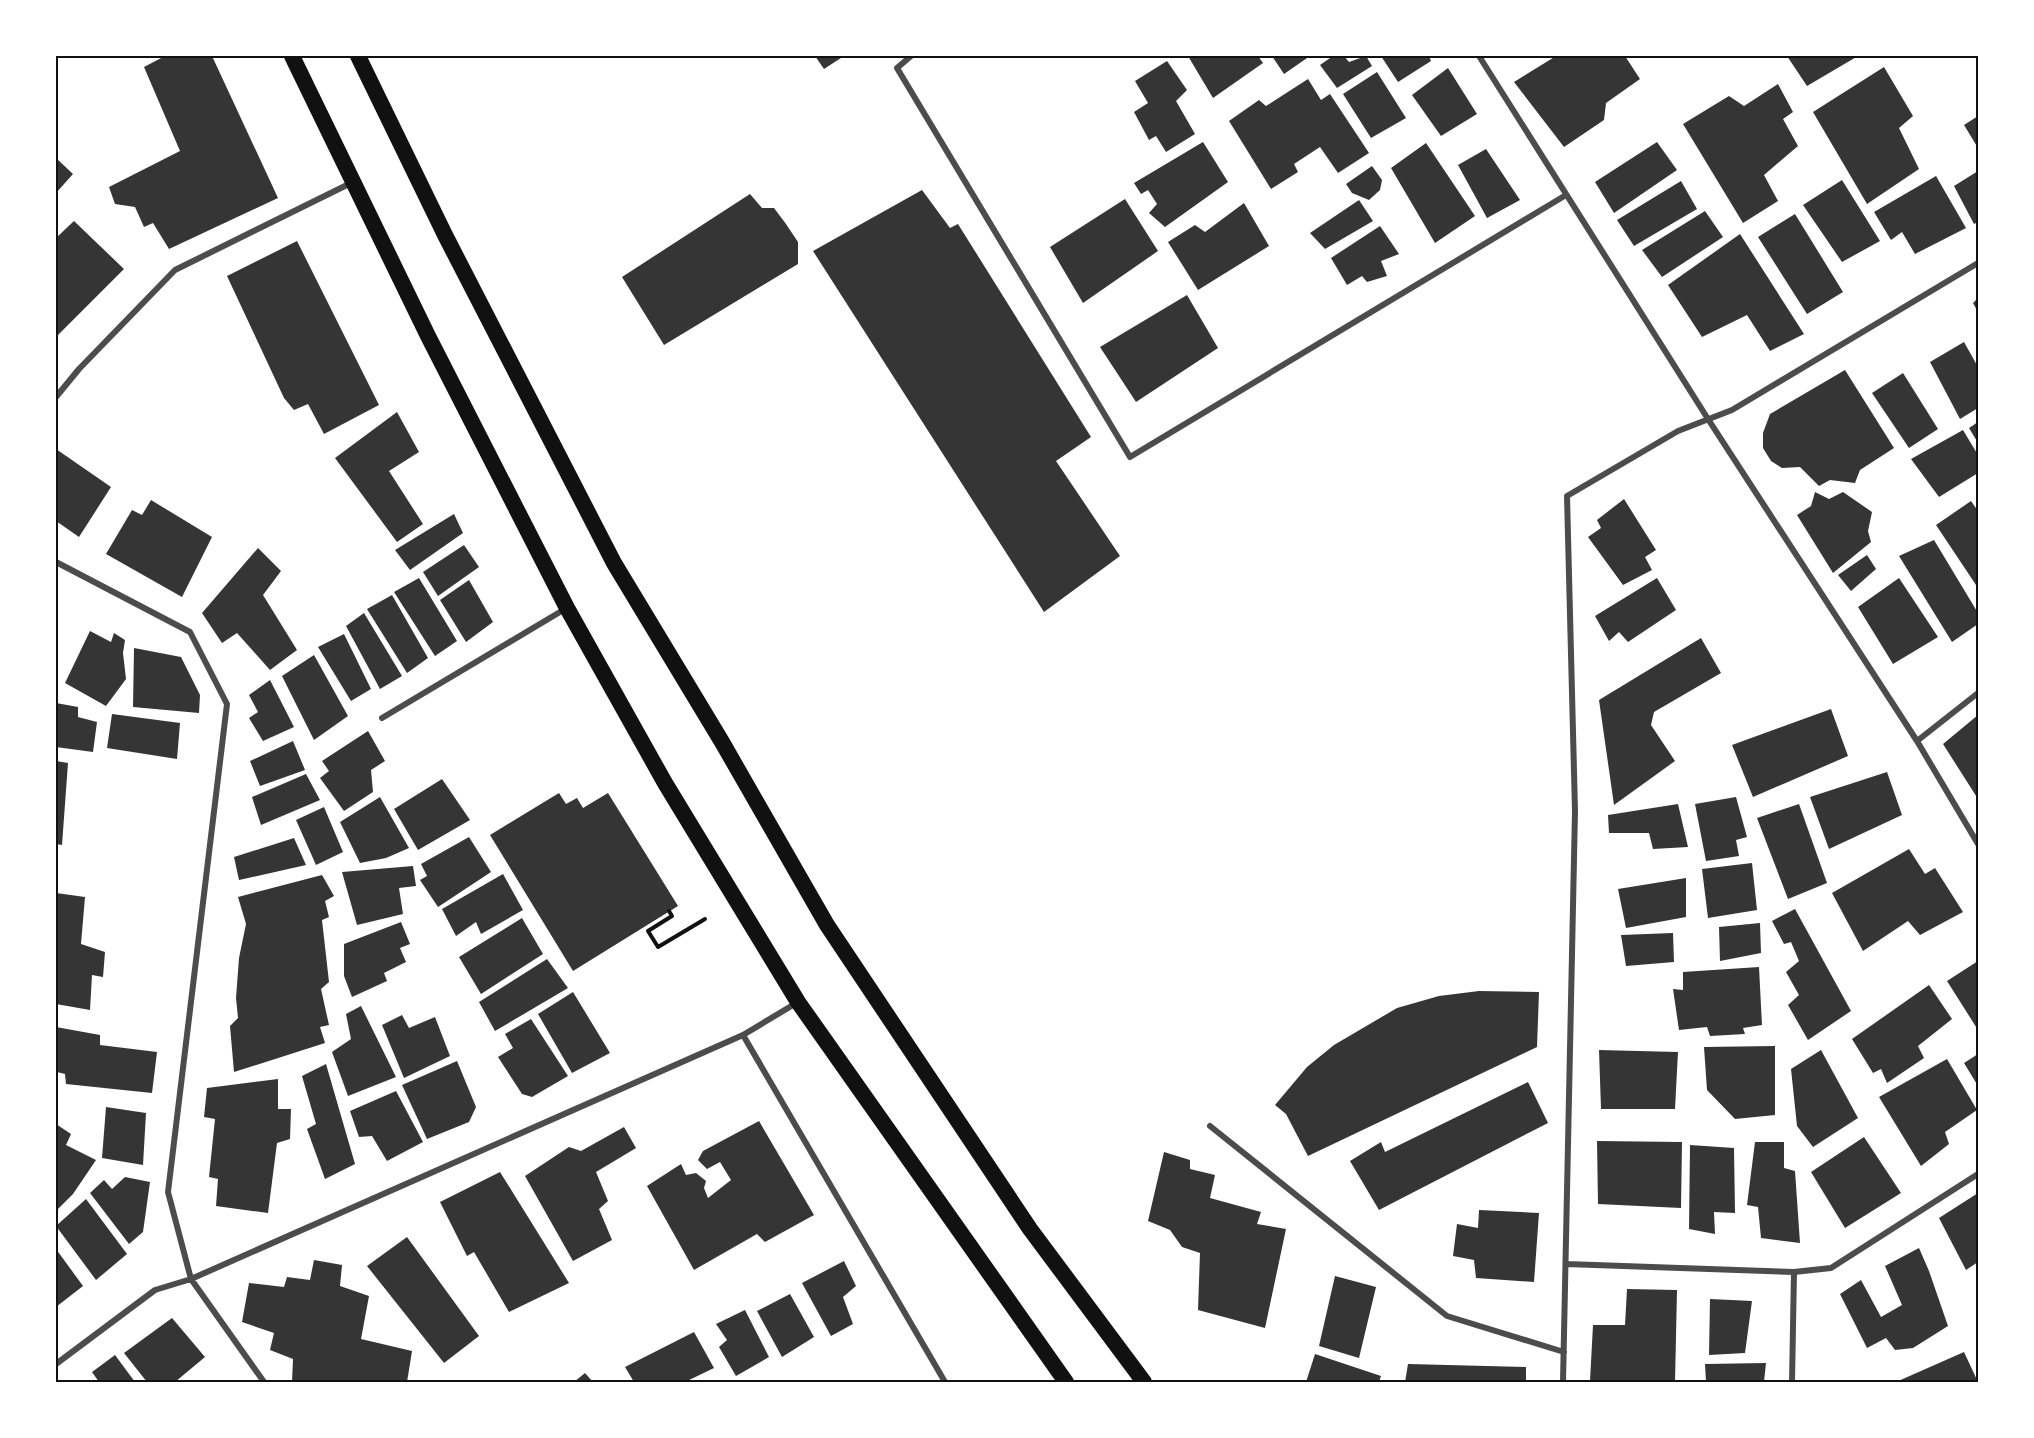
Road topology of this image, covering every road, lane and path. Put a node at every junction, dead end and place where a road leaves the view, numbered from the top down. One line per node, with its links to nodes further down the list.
1 (292, 56): 5 (highway)
2 (358, 56): 30 (highway)
3 (911, 56): 6 (street)
4 (1479, 56): 6 (street)
5 (352, 183): 8 (street); 11 (highway)
6 (1566, 195): 9 (street)
7 (1978, 263): 9 (street)
8 (56, 397)
9 (1708, 419): 14 (street); 22 (street)
10 (56, 562): 24 (street)
11 (567, 608): 13 (street); 18 (highway)
12 (1978, 693): 14 (street)
13 (382, 718)
14 (1917, 741): 15 (street)
15 (1978, 844)
16 (669, 911): 17 (path)
17 (705, 919)
18 (798, 1002): 19 (street); 29 (highway)
19 (743, 1035): 24 (street); 28 (street)
20 (1210, 1126): 25 (street)
21 (1978, 1174): 23 (street)
22 (1566, 1264): 23 (street); 25 (street)
23 (1794, 1272): 32 (street)
24 (191, 1279): 26 (street); 27 (street)
25 (1564, 1352): 31 (street)
26 (56, 1364)
27 (264, 1383)
28 (945, 1383)
29 (1066, 1383)
30 (1144, 1383)
31 (1563, 1383)
32 (1792, 1383)

